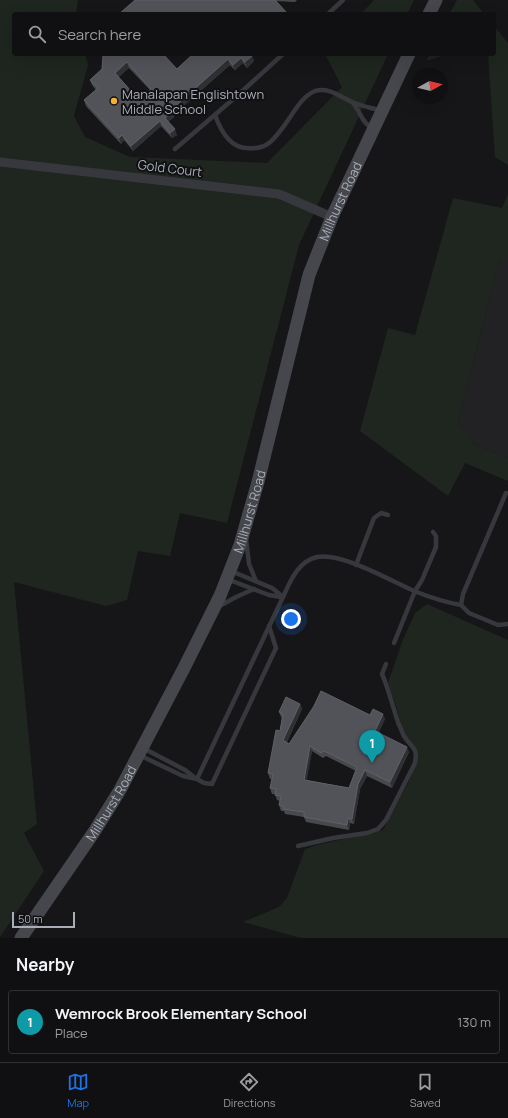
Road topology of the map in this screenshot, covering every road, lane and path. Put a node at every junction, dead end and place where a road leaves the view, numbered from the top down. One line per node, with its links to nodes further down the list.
1 (343, 0): 3 (lane)
2 (436, 0): 4 (street)
3 (330, 12)
4 (430, 12)
5 (281, 56): 9 (lane)
6 (408, 56): 8 (street, Millhurst Road)
7 (353, 103): 8 (lane); 9 (lane); 10 (lane)
8 (382, 111): 10 (street, Millhurst Road)
9 (215, 115): 11 (lane)
10 (374, 128): 13 (street, Millhurst Road)
11 (175, 149)
12 (0, 162): 13 (street, Gold Court)
13 (332, 217): 16 (street, Millhurst Road)
14 (506, 493): 24 (lane)
15 (388, 515): 18 (lane)
16 (245, 529): 19 (street, Millhurst Road); 20 (lane)
17 (433, 532): 22 (lane)
18 (356, 565): 22 (lane); 23 (lane)
19 (229, 575): 20 (lane); 21 (lane); 25 (street, Millhurst Road)
20 (256, 582): 23 (lane)
21 (254, 589): 23 (lane); 25 (lane)
22 (415, 591): 24 (lane); 28 (lane)
23 (282, 597): 27 (lane)
24 (461, 605): 26 (lane)
25 (213, 610): 30 (street, Millhurst Road)
26 (508, 624)
27 (269, 626): 31 (lane); 31 (lane)
28 (394, 643)
29 (386, 664): 32 (lane)
30 (141, 751): 31 (lane); 31 (lane); 33 (street, Millhurst Road)
31 (196, 780)
32 (298, 846)
33 (21, 938)

